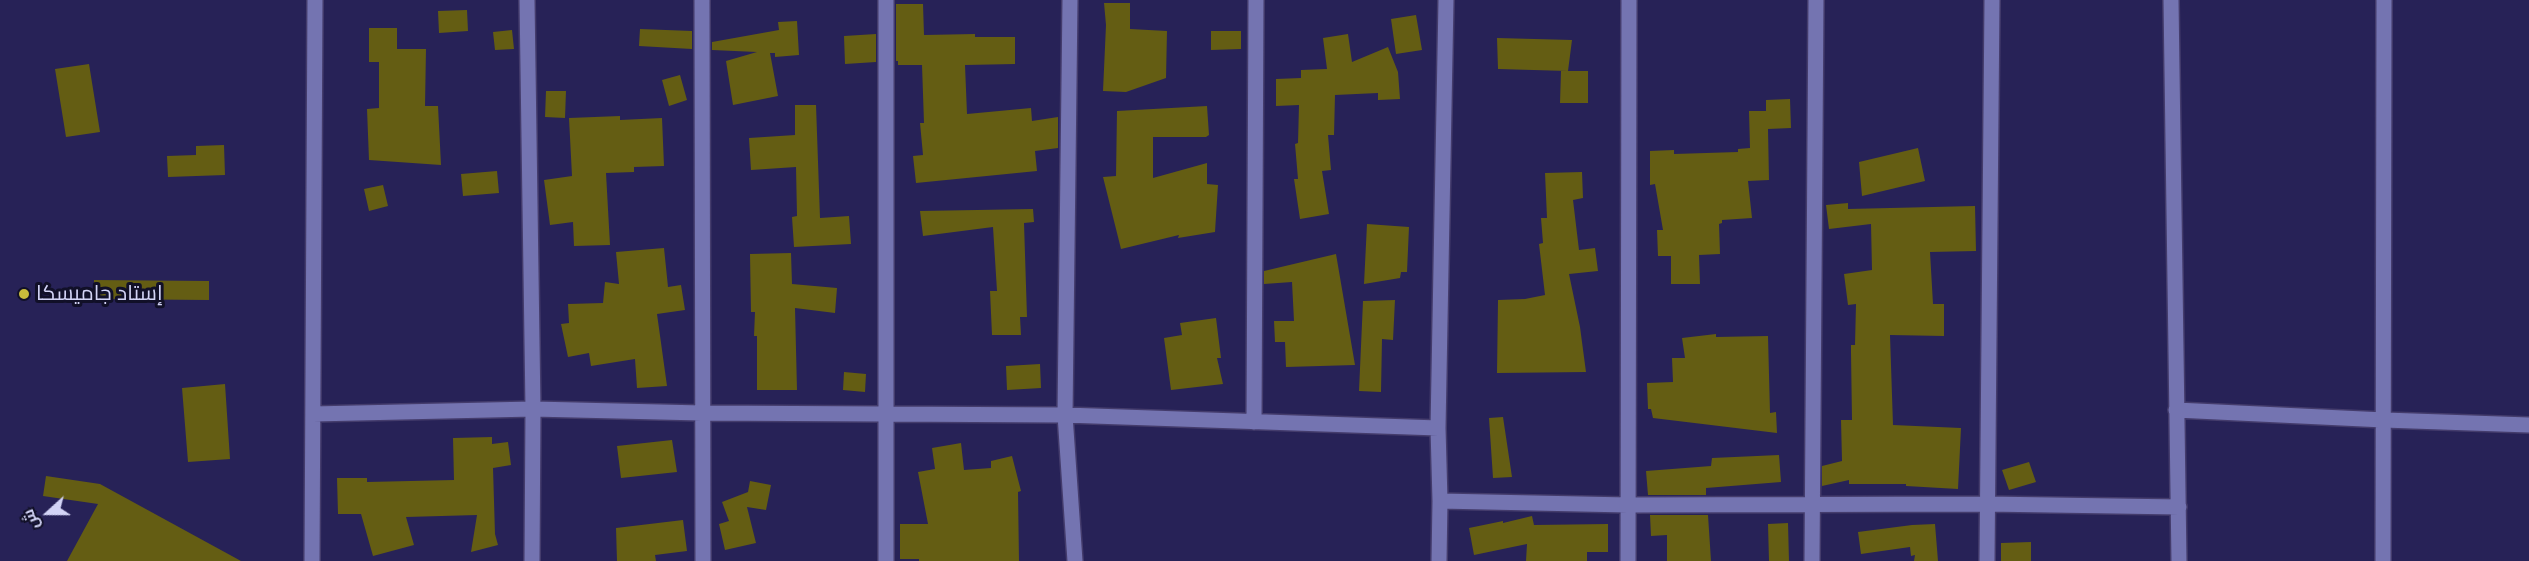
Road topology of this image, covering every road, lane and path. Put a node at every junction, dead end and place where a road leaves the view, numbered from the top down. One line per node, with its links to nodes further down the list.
1 (315, 0): 16 (street)
2 (527, 0): 13 (street)
3 (702, 0): 15 (street)
4 (886, 0): 17 (street)
5 (1070, 0): 18 (street)
6 (1256, 0): 20 (street)
7 (1446, 0): 22 (street)
8 (1629, 0): 26 (street)
9 (1816, 0): 24 (street)
10 (1992, 0): 25 (street)
11 (2171, 0): 14 (street)
12 (2384, 0): 19 (street)
13 (533, 409): 15 (street); 16 (street); 29 (street)
14 (2176, 410): 19 (street); 27 (street)
15 (702, 413): 17 (street); 30 (street)
16 (313, 414): 28 (street)
17 (885, 414): 18 (street); 31 (street)
18 (1065, 415): 20 (street); 32 (street)
19 (2384, 420): 21 (street); 38 (street)
20 (1254, 422): 22 (street)
21 (2529, 425)
22 (1438, 429): 23 (street)
23 (1440, 501): 26 (street); 33 (street)
24 (1813, 503): 25 (street); 26 (street); 35 (street)
25 (1987, 504): 27 (street); 36 (street)
26 (1628, 505): 34 (street)
27 (2180, 507): 37 (street)
28 (312, 561)
29 (532, 561)
30 (703, 561)
31 (886, 561)
32 (1075, 561)
33 (1439, 561)
34 (1628, 561)
35 (1812, 561)
36 (1987, 561)
37 (2179, 561)
38 (2383, 561)

